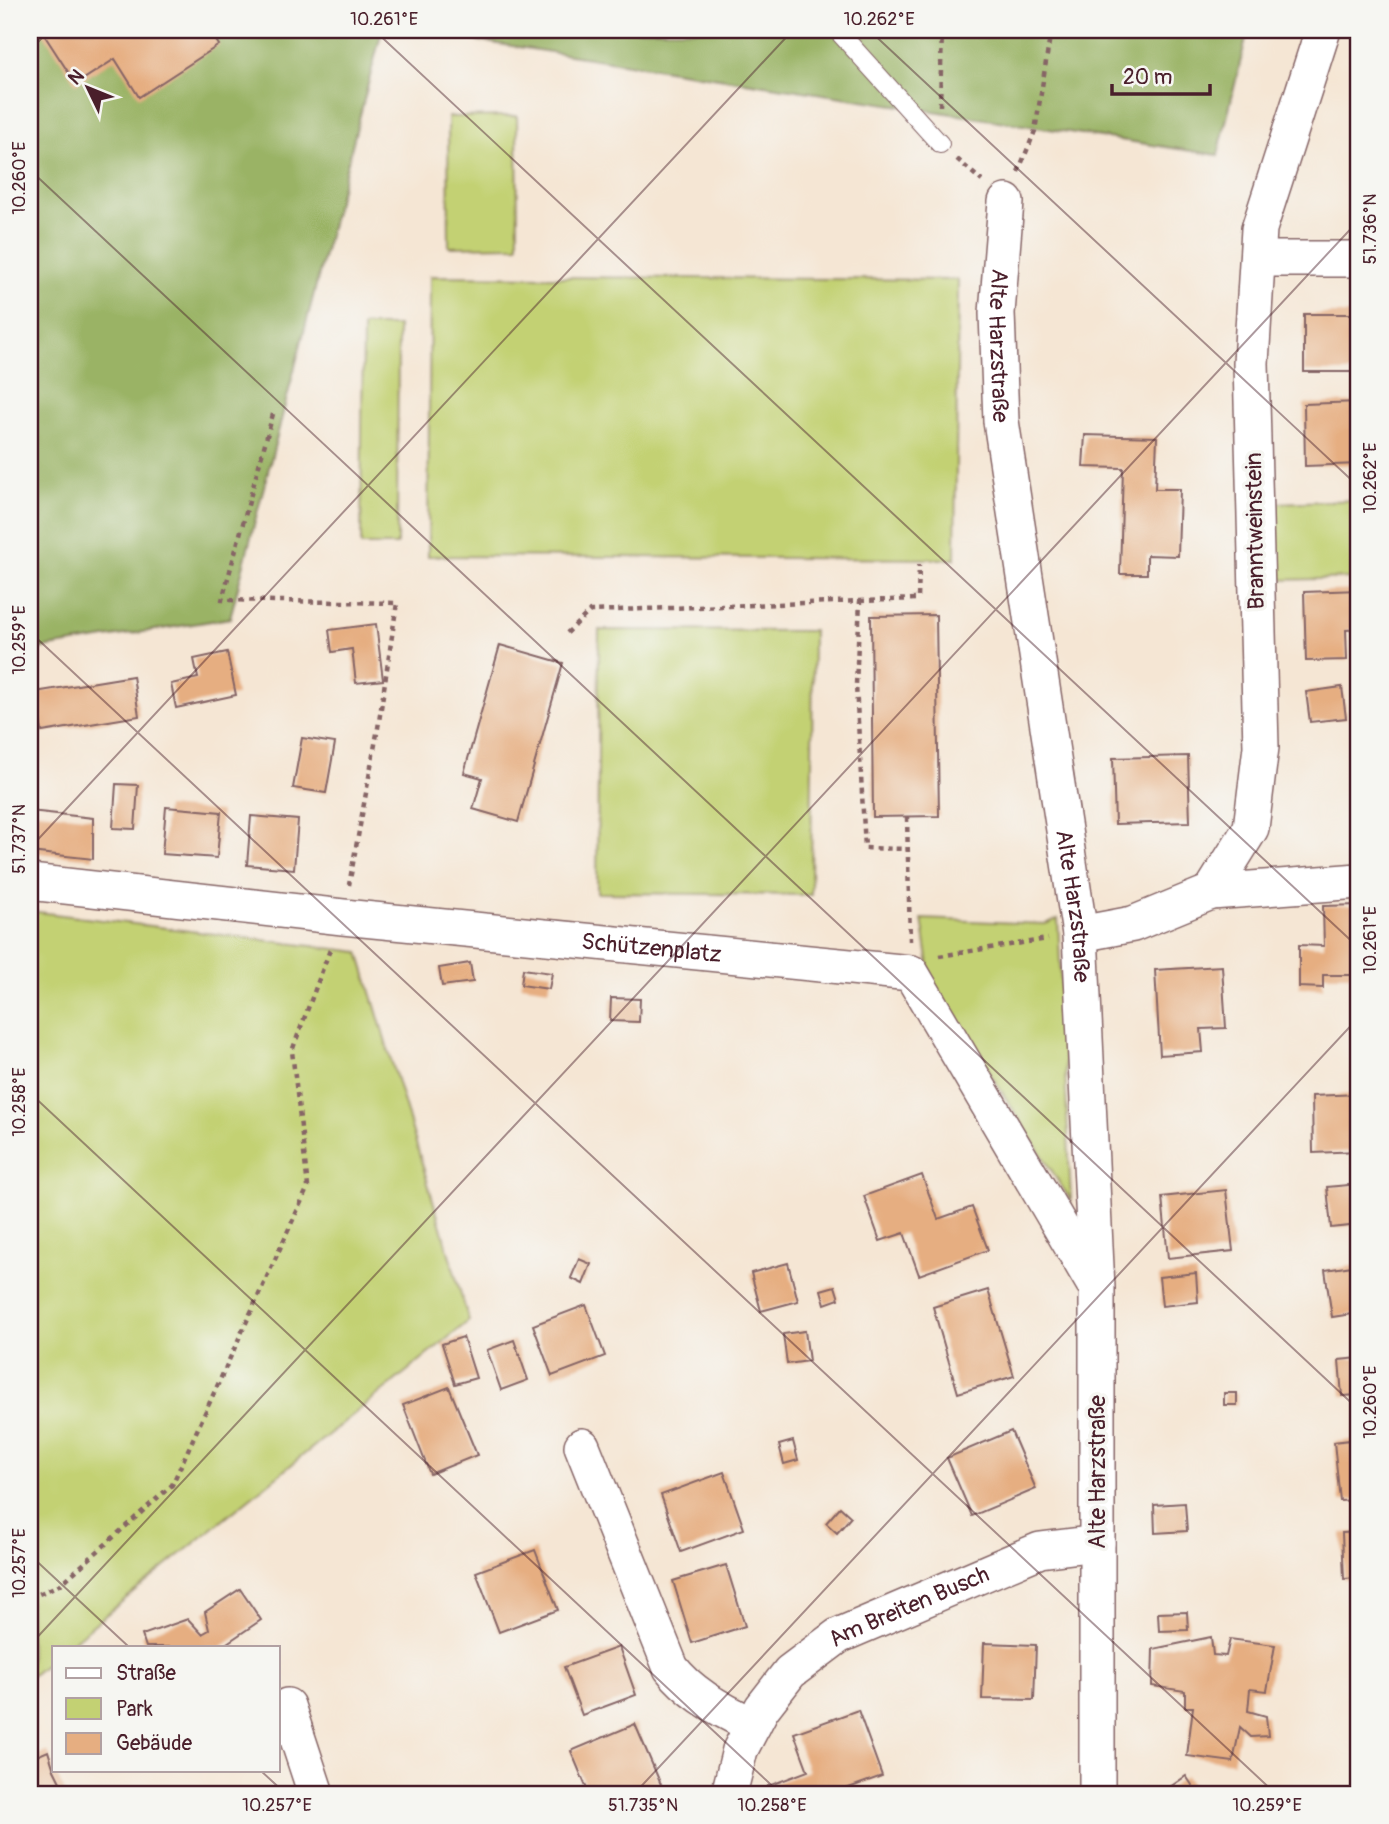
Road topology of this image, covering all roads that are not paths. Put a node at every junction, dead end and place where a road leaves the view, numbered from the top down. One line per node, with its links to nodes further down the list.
1 (836, 30): 3 (lane)
2 (1323, 30): 5 (street, Branntweinstein)
3 (940, 144)
4 (1006, 202): 10 (street, Alte Harzstraße)
5 (1258, 259): 6 (street); 9 (street, Branntweinstein)
6 (1359, 259)
7 (1359, 881): 9 (street)
8 (30, 882): 11 (street, Schützenplatz)
9 (1211, 892): 10 (street)
10 (1080, 934): 11 (street, Alte Harzstraße)
11 (1097, 1288): 13 (street, Alte Harzstraße)
12 (582, 1446): 15 (street)
13 (1097, 1543): 15 (street, Am Breiten Busch); 18 (street, Alte Harzstraße)
14 (287, 1706): 16 (street)
15 (752, 1725): 17 (street, Am Breiten Busch)
16 (316, 1794)
17 (732, 1794)
18 (1097, 1794)

